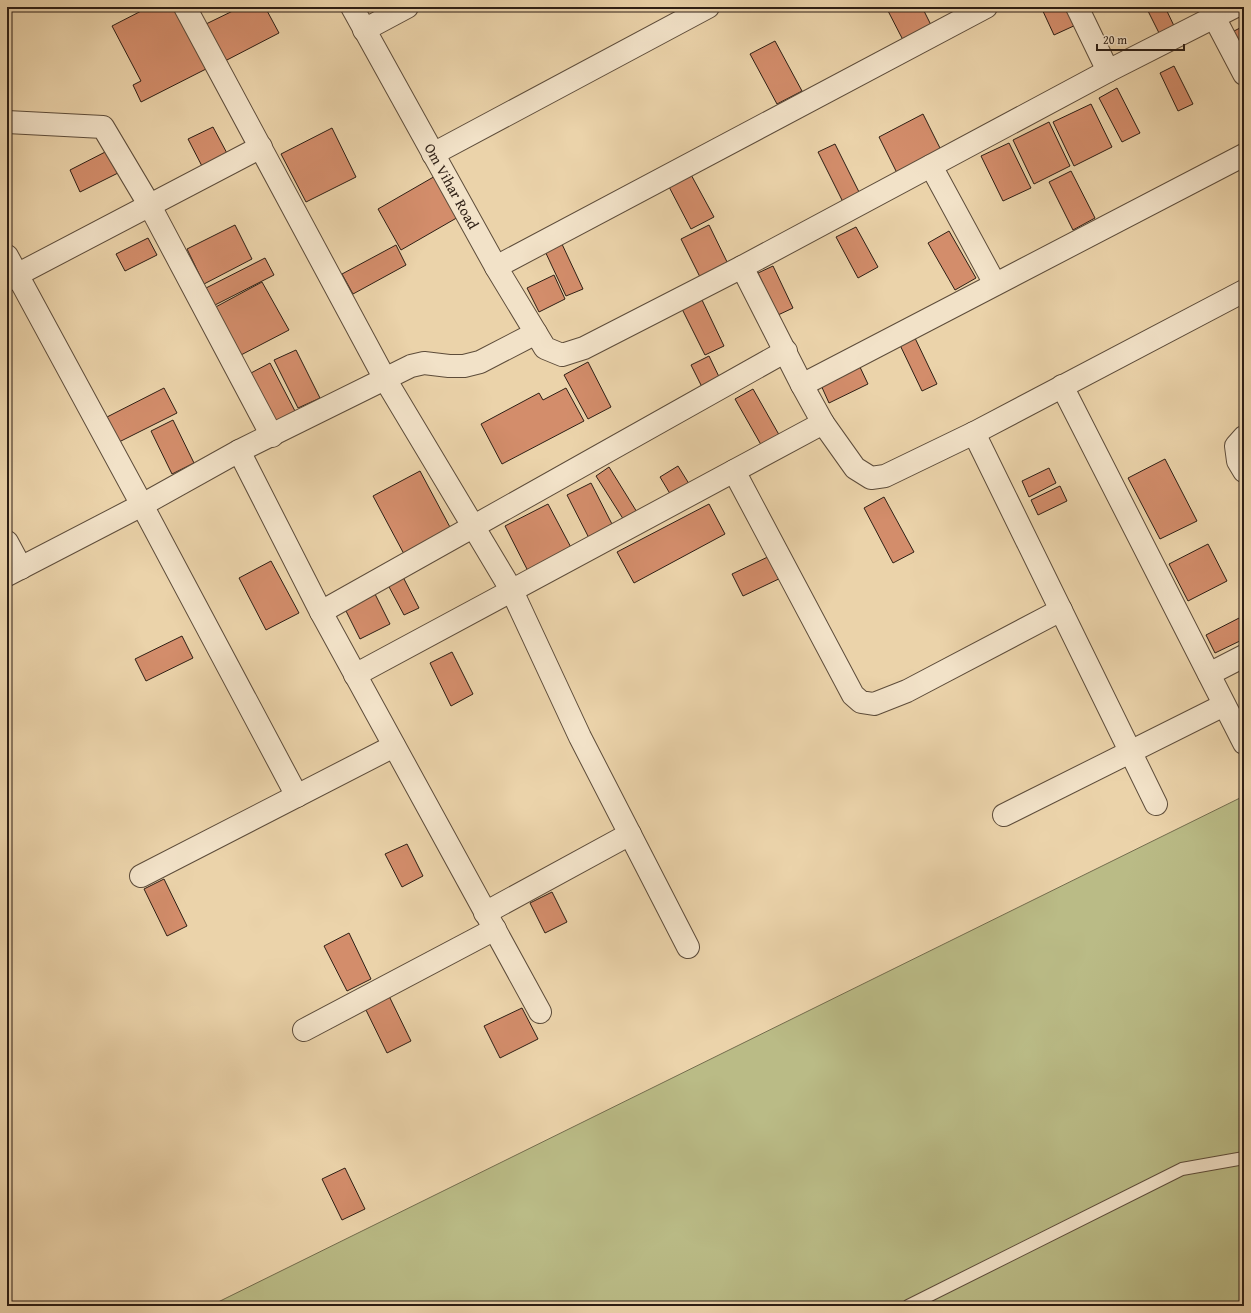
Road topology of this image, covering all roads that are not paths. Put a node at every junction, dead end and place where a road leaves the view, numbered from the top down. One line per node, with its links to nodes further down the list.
1 (185, 7): 13 (street)
2 (352, 7): 9 (street, Om Vihar Road)
3 (407, 7): 9 (street)
4 (708, 7): 14 (street)
5 (986, 7): 19 (street)
6 (1077, 7): 10 (street)
7 (1234, 7): 8 (street)
8 (1214, 17): 10 (street); 11 (street)
9 (364, 30): 14 (street, Om Vihar Road)
10 (1108, 71): 16 (street)
11 (1244, 74)
12 (7, 122): 17 (street)
13 (261, 148): 17 (street); 25 (street)
14 (433, 154): 19 (street, Om Vihar Road)
15 (1244, 154): 21 (street)
16 (931, 166): 18 (street); 21 (street)
17 (150, 206): 20 (street); 30 (street)
18 (742, 267): 23 (street, Om Vihar Road); 24 (street)
19 (496, 268): 23 (street, Om Vihar Road)
20 (10, 270): 35 (street)
21 (995, 284): 26 (street)
22 (1244, 291): 27 (street)
23 (536, 333): 25 (street)
24 (786, 351): 26 (street); 36 (street)
25 (385, 379): 30 (street); 36 (street)
26 (802, 384): 28 (street)
27 (1062, 386): 29 (street); 43 (street)
28 (823, 423): 29 (street); 33 (street)
29 (974, 433): 40 (street)
30 (272, 436): 32 (street)
31 (1244, 437): 34 (street)
32 (239, 451): 35 (street); 41 (street)
33 (734, 471): 39 (street); 40 (street)
34 (1244, 472)
35 (142, 505): 38 (street); 49 (street)
36 (473, 526): 39 (street); 41 (street)
37 (7, 542): 38 (street)
38 (14, 571)
39 (512, 591): 44 (street); 52 (street)
40 (1061, 610): 48 (street)
41 (320, 612): 44 (street)
42 (1244, 656): 43 (street)
43 (1209, 674): 45 (street)
44 (355, 675): 47 (street)
45 (1224, 705): 46 (street); 48 (street)
46 (1244, 743)
47 (394, 746): 49 (street); 54 (street)
48 (1130, 752): 50 (street); 51 (street)
49 (297, 796): 53 (street)
50 (1156, 804)
51 (1004, 815)
52 (630, 834): 54 (street); 55 (street)
53 (141, 876)
54 (490, 921): 56 (street); 57 (street)
55 (688, 947)
56 (540, 1012)
57 (304, 1030)
58 (1244, 1158): 59 (lane)
59 (908, 1306)

